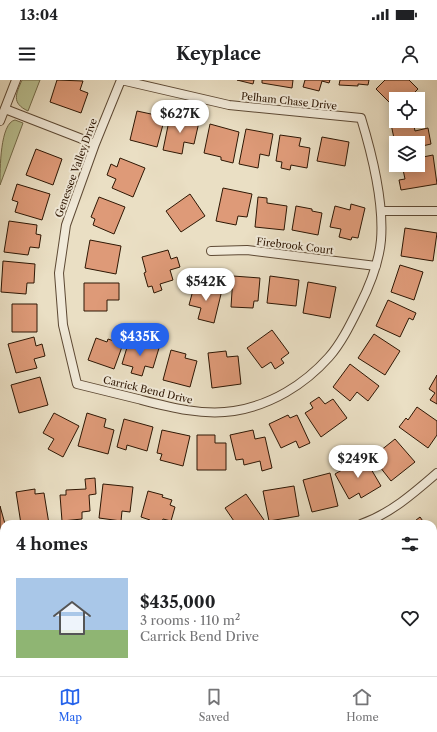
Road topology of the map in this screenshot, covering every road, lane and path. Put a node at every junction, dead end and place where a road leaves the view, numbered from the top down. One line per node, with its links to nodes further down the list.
1 (16, 80): 3 (street)
2 (121, 80): 4 (street, Pelham Chase Drive); 6 (street, Genessee Valley Drive)
3 (5, 109): 5 (street); 6 (street)
4 (361, 118): 7 (street, Carrick Bend Drive)
5 (0, 121)
6 (95, 144): 11 (street, Genessee Valley Drive)
7 (381, 211): 8 (street); 10 (street, Carrick Bend Drive)
8 (437, 211)
9 (211, 251): 10 (street, Firebrook Court)
10 (376, 266): 11 (street, Carrick Bend Drive)
11 (77, 384)
12 (437, 474): 13 (street)
13 (371, 520)

